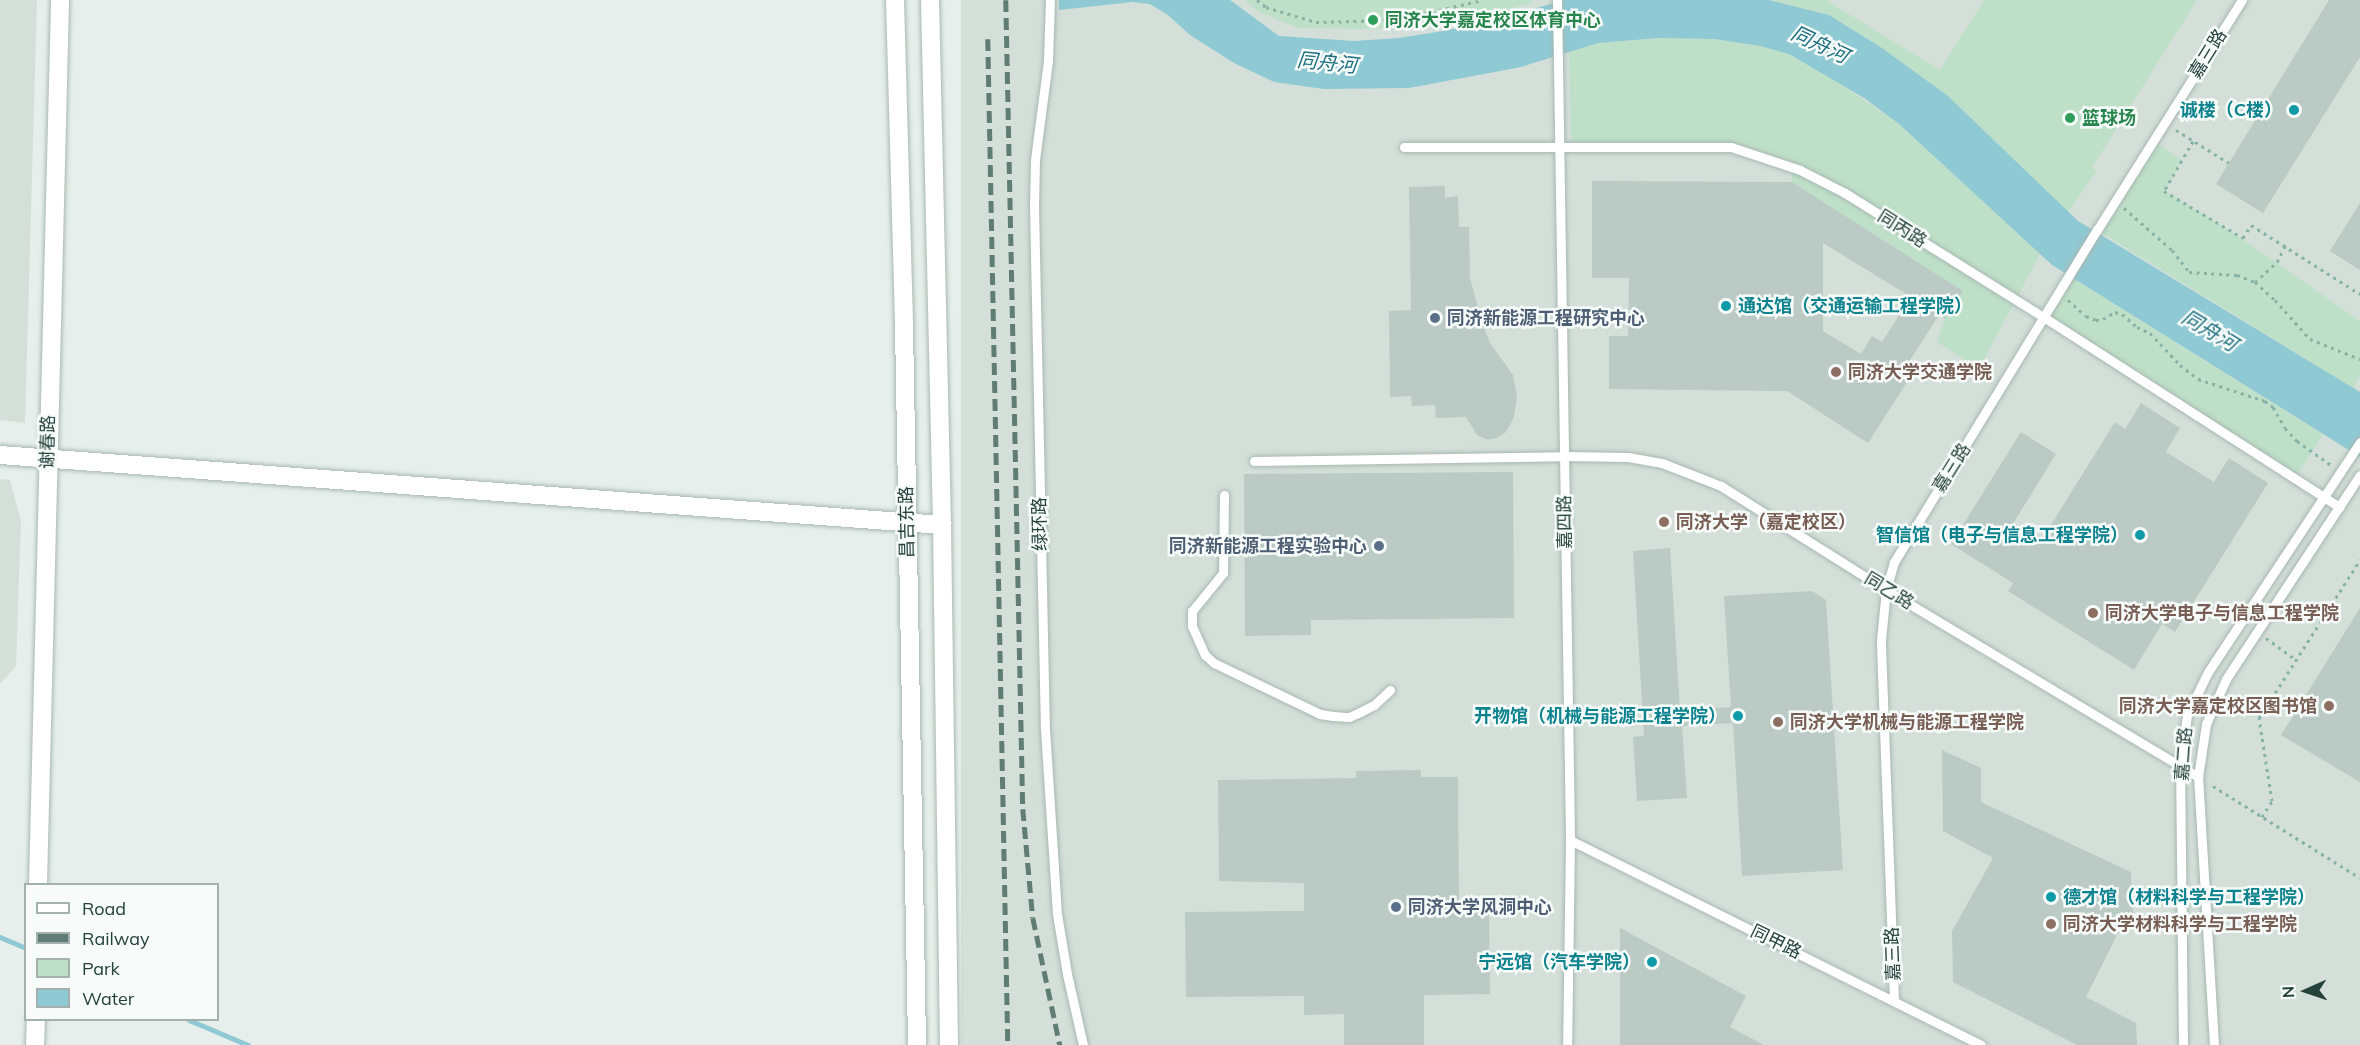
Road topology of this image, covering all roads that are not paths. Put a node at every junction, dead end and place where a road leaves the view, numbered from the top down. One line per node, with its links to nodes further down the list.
1 (60, 0): 13 (street, 谢春路)
2 (1050, 0): 32 (lane, 绿环路)
3 (1557, 0): 7 (lane, 嘉四路)
4 (2242, 0): 9 (lane, 嘉三路)
5 (930, 5): 20 (street, 昌吉东路)
6 (895, 6): 19 (street, 昌吉东路)
7 (1558, 146): 8 (lane, 同丙路); 9 (lane, 同丙路); 12 (lane, 嘉四路)
8 (1404, 147)
9 (2045, 318): 17 (lane, 同丙路); 21 (lane, 嘉三路)
10 (2360, 442): 17 (lane, 嘉二路)
11 (0, 455): 13 (street)
12 (1564, 456): 14 (lane, 同乙路); 21 (lane, 同乙路); 25 (lane, 嘉四路)
13 (47, 460): 19 (street); 26 (street, 谢春路)
14 (1254, 461)
15 (2360, 475): 18 (lane, 嘉二路)
16 (1224, 495): 22 (lane)
17 (2325, 496): 18 (lane, 同丙路); 23 (lane, 嘉二路)
18 (2339, 507): 24 (lane, 嘉二路)
19 (907, 522): 20 (street); 30 (street, 昌吉东路)
20 (942, 525): 31 (street, 昌吉东路)
21 (1886, 590): 23 (lane, 同乙路); 27 (lane, 嘉三路)
22 (1390, 690)
23 (2180, 765): 24 (lane, 同乙路); 35 (lane, 嘉二路)
24 (2198, 777): 36 (lane, 嘉二路)
25 (1570, 840): 27 (lane, 同甲路); 33 (lane, 嘉四路)
26 (38, 883)
27 (1894, 1000): 34 (lane, 同甲路)
28 (36, 1021): 29 (street)
29 (35, 1045)
30 (917, 1045)
31 (949, 1045)
32 (1083, 1045)
33 (1567, 1045)
34 (1981, 1045)
35 (2182, 1045)
36 (2214, 1045)

